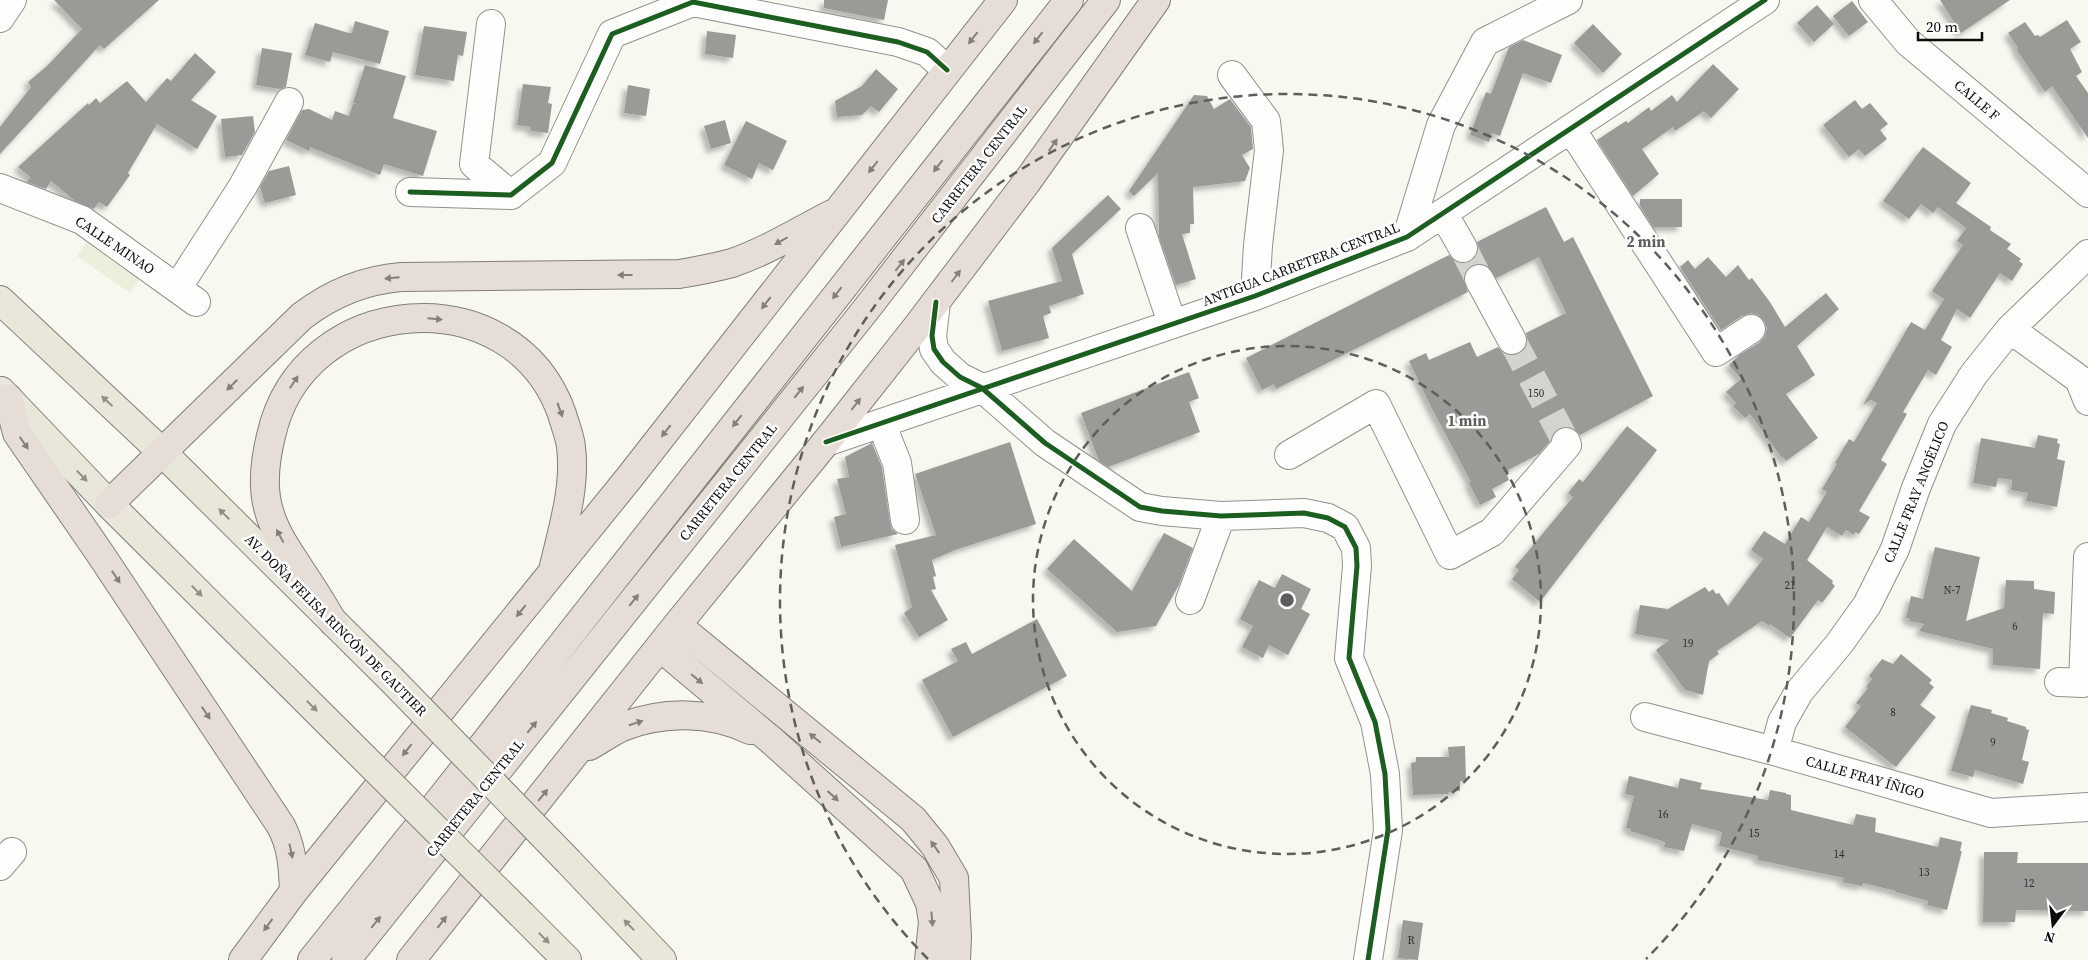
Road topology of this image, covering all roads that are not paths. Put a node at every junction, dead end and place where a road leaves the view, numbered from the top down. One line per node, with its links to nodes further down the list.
1 (12, 0): 10 (street)
2 (1003, 0): 12 (highway, one-way to 12)
3 (1068, 0): 60 (highway, CARRETERA CENTRAL, one-way to 60)
4 (1106, 0): 61 (highway, CARRETERA CENTRAL, one-way to 4)
5 (1156, 0): 29 (highway, one-way to 5)
6 (1568, 0): 23 (street)
7 (1765, 0): 15 (street, ANTIGUA CARRETERA CENTRAL)
8 (1873, 0): 18 (street, CALLE F)
9 (693, 1): 12 (street); 19 (street)
10 (0, 18)
11 (491, 24): 19 (street)
12 (947, 70): 20 (highway, one-way to 20)
13 (1232, 75): 27 (street)
14 (289, 102): 16 (street, CALLE MINAO)
15 (1571, 129): 21 (street, ANTIGUA CARRETERA CENTRAL); 31 (street)
16 (0, 188)
17 (410, 192): 19 (street)
18 (2088, 193)
19 (511, 195)
20 (840, 210): 40 (highway, one-way to 40); 46 (highway, one-way to 46)
21 (1443, 213): 23 (street, ANTIGUA CARRETERA CENTRAL); 24 (street)
22 (1140, 228): 30 (street)
23 (1407, 237): 27 (street, ANTIGUA CARRETERA CENTRAL)
24 (1463, 248)
25 (2088, 254): 32 (street, CALLE FRAY ANGÉLICO)
26 (1479, 279): 33 (street)
27 (1255, 296): 30 (street, ANTIGUA CARRETERA CENTRAL)
28 (0, 300): 40 (main road, AV. DOÑA FELISA RINCÓN DE GAUTIER, one-way to 28)
29 (936, 302): 34 (street); 38 (highway, one-way to 29)
30 (1172, 323): 34 (street, ANTIGUA CARRETERA CENTRAL)
31 (1751, 329)
32 (2010, 330): 36 (street); 54 (street, CALLE FRAY ANGÉLICO)
33 (1512, 340)
34 (982, 388): 37 (street, ANTIGUA CARRETERA CENTRAL); 43 (street)
35 (4, 394): 42 (main road, one-way to 42); 58 (highway, one-way to 58)
36 (2088, 401)
37 (881, 422): 38 (street, ANTIGUA CARRETERA CENTRAL); 44 (street)
38 (826, 442): 49 (highway)
39 (1566, 442): 41 (street)
40 (163, 453): 42 (highway); 48 (main road, AV. DOÑA FELISA RINCÓN DE GAUTIER, one-way to 40)
41 (1289, 455)
42 (109, 504): 63 (main road, one-way to 63, bridge)
43 (1221, 516): 47 (street); 68 (street)
44 (905, 520)
45 (2088, 557): 51 (street)
46 (552, 573): 48 (highway, one-way to 46); 58 (highway, one-way to 58)
47 (1190, 600)
48 (333, 622): 64 (main road, AV. DOÑA FELISA RINCÓN DE GAUTIER, one-way to 48, bridge)
49 (677, 625): 50 (highway); 57 (highway, one-way to 49)
50 (660, 647): 53 (highway, one-way to 53); 55 (highway)
51 (2059, 682)
52 (1645, 717): 54 (street, CALLE FRAY ÍÑIGO)
53 (771, 740): 55 (highway, one-way to 53); 65 (highway, one-way to 65)
54 (1774, 751): 56 (street, CALLE FRAY ÍÑIGO)
55 (577, 753): 62 (highway, one-way to 55)
56 (2088, 807)
57 (954, 878): 66 (highway); 67 (highway)
58 (294, 891): 59 (highway, one-way to 59)
59 (243, 960)
60 (312, 960)
61 (346, 960)
62 (411, 960)
63 (567, 960)
64 (662, 960)
65 (929, 960)
66 (956, 960)
67 (974, 960)
68 (1368, 960)

